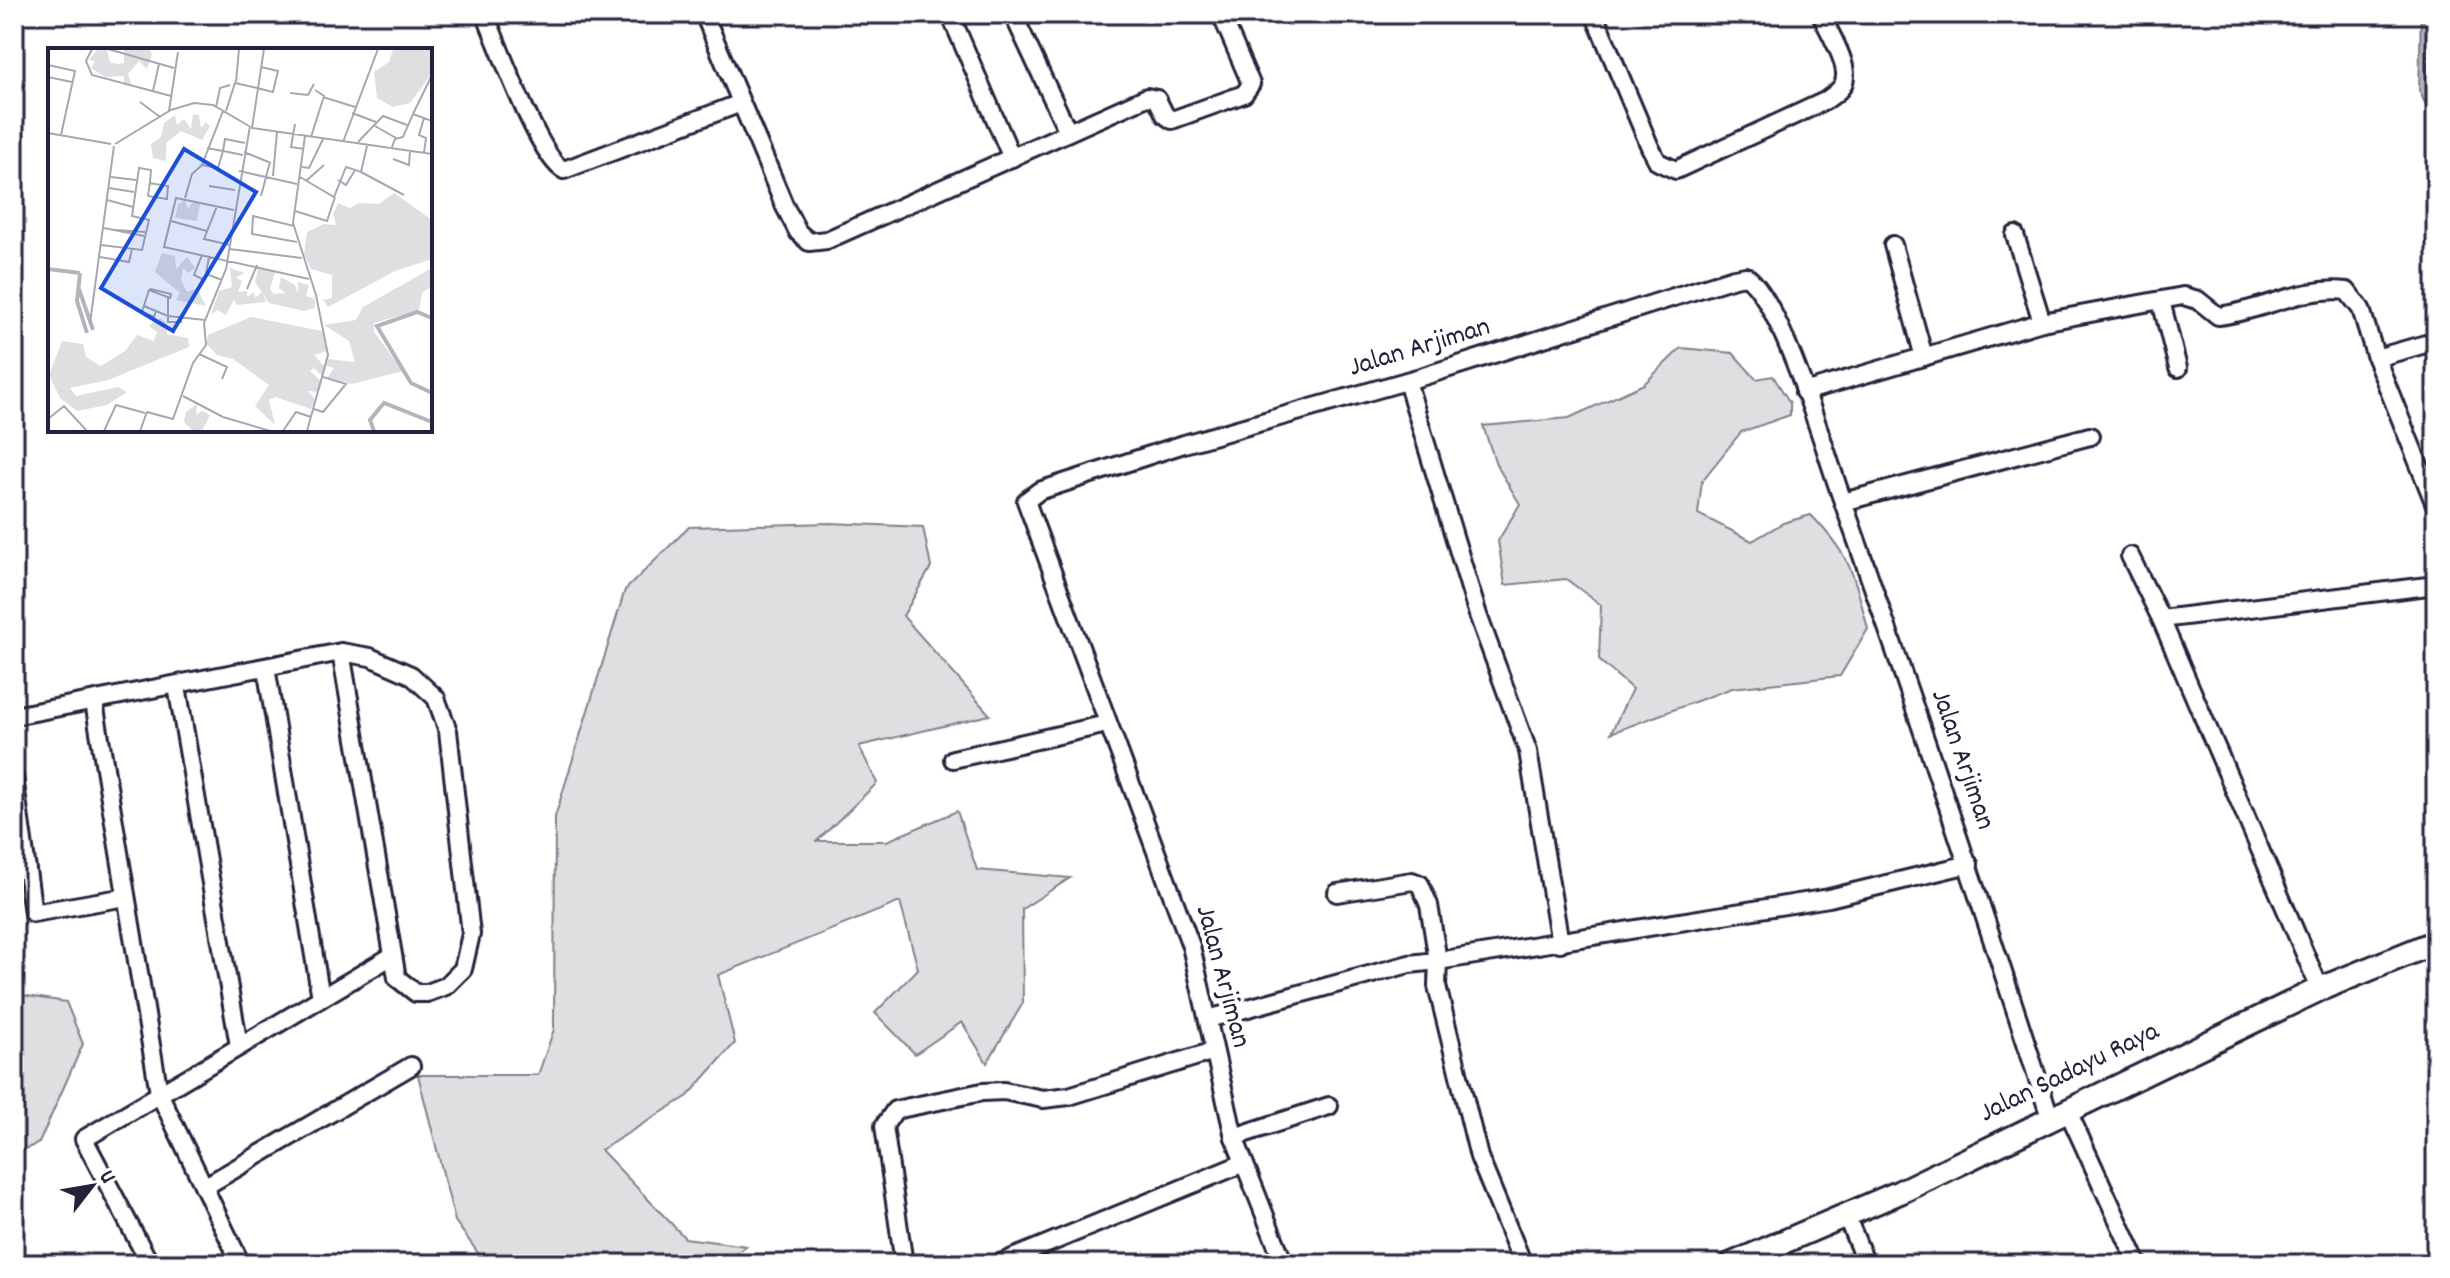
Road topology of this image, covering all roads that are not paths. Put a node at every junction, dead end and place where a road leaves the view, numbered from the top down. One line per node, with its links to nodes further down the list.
1 (485, 14): 8 (street)
2 (704, 14): 8 (street)
3 (950, 14): 10 (street)
4 (1013, 14): 9 (street)
5 (1221, 14): 9 (street)
6 (1594, 14): 7 (street)
7 (1821, 14)
8 (741, 103): 10 (street)
9 (1068, 132): 10 (street)
10 (1012, 158)
11 (2015, 235): 14 (street)
12 (1893, 245): 16 (street)
13 (2161, 301): 14 (street); 17 (street); 18 (street)
14 (2042, 322): 16 (street)
15 (2436, 341): 17 (street)
16 (1924, 357): 20 (street)
17 (2376, 358): 23 (street)
18 (2178, 368)
19 (1407, 381): 20 (street, Jalan Arjiman); 32 (street, Jalan Arjiman); 39 (street)
20 (1804, 392): 22 (street, Jalan Arjiman)
21 (2090, 436): 22 (street)
22 (1843, 502): 35 (street, Jalan Arjiman)
23 (2436, 507)
24 (2130, 556): 26 (street)
25 (2436, 585): 26 (street)
26 (2161, 619): 42 (street)
27 (341, 652): 28 (street); 40 (street); 40 (street)
28 (266, 667): 29 (street); 43 (street)
29 (177, 686): 30 (street); 45 (street)
30 (94, 702): 31 (street); 37 (street)
31 (14, 716)
32 (1107, 724): 33 (street); 44 (street, Jalan Arjiman)
33 (953, 759)
34 (14, 777): 37 (street)
35 (1969, 864): 39 (street); 50 (street, Jalan Arjiman)
36 (1337, 893): 41 (street)
37 (126, 897): 48 (street)
38 (2436, 942): 42 (street, Jalan Sadayu Raya)
39 (1560, 943): 41 (street)
40 (392, 956): 43 (street)
41 (1438, 961): 44 (street); 61 (street)
42 (2320, 989): 50 (street, Jalan Sadayu Raya)
43 (321, 998): 45 (street)
44 (1208, 1019): 46 (street, Jalan Arjiman)
45 (239, 1046): 48 (street)
46 (1214, 1051): 51 (street, Jalan Arjiman); 58 (street)
47 (411, 1066): 53 (street)
48 (159, 1093): 53 (street); 56 (street)
49 (1329, 1106): 51 (street)
50 (2058, 1113): 54 (street, Jalan Sadayu Raya); 63 (street, Jalan Arjiman)
51 (1234, 1137): 52 (street, Jalan Arjiman)
52 (1244, 1163): 59 (street); 60 (street, Jalan Arjiman)
53 (204, 1187): 57 (street)
54 (1846, 1215): 55 (street, Jalan Sadayu Raya); 62 (street)
55 (1745, 1261)
56 (150, 1264)
57 (241, 1264)
58 (904, 1264)
59 (998, 1264)
60 (1284, 1264)
61 (1523, 1264)
62 (1866, 1264)
63 (2138, 1264)

